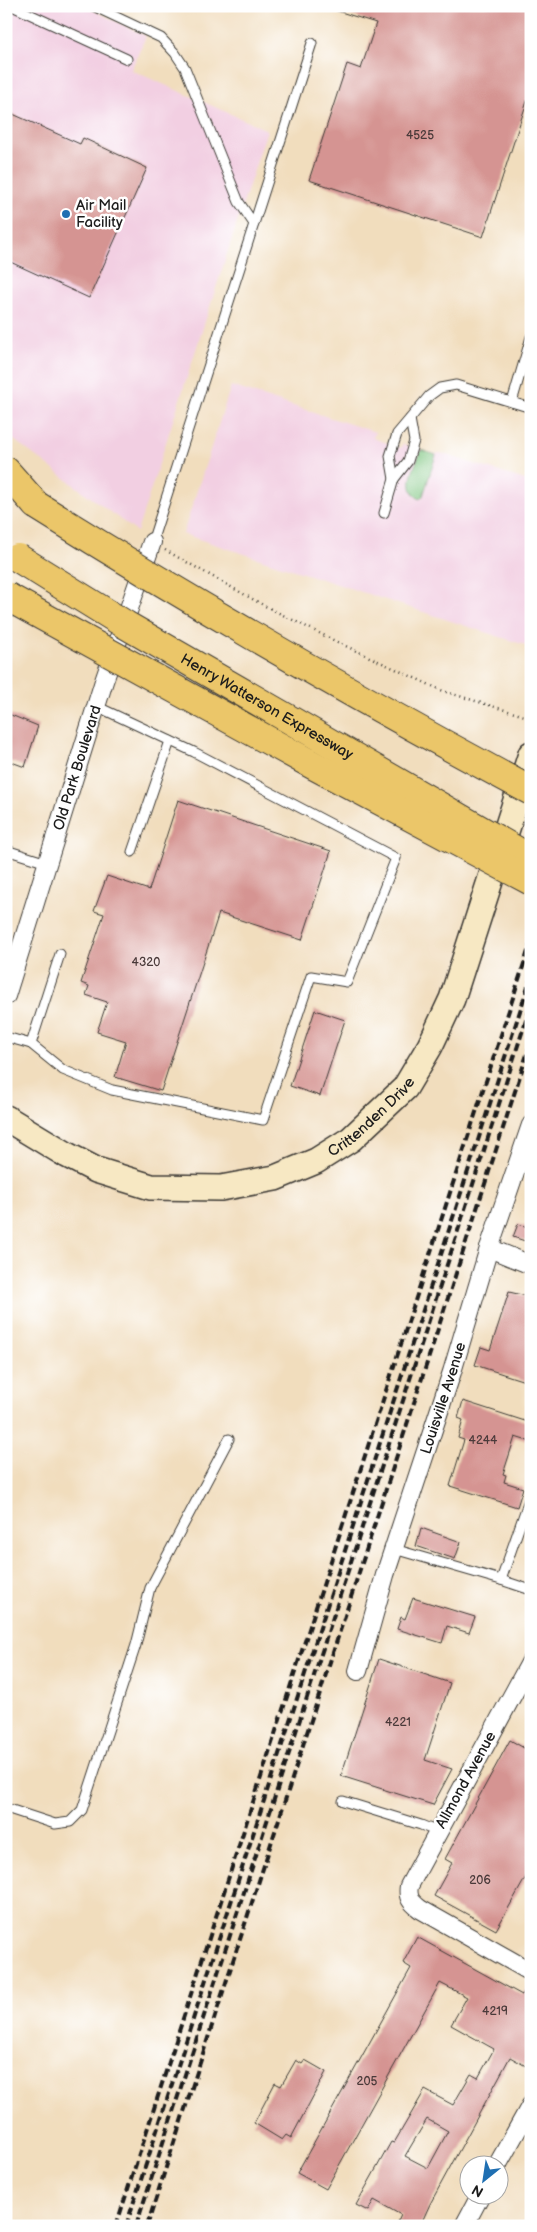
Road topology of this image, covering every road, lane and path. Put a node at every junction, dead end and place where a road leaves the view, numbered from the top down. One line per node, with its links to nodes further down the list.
1 (12, 6): 4 (lane)
2 (93, 6): 5 (lane)
3 (312, 43): 5 (lane)
4 (127, 58)
5 (254, 224): 15 (lane)
6 (531, 337): 7 (lane)
7 (512, 402): 8 (lane); 9 (lane)
8 (531, 408)
9 (410, 419): 11 (lane); 11 (lane)
10 (6, 471): 13 (highway)
11 (394, 478): 14 (lane)
12 (6, 489): 13 (highway)
13 (36, 505): 22 (highway, bridge)
14 (384, 513)
15 (152, 542): 18 (street, Old Park Boulevard); 19 (path)
16 (12, 555): 25 (highway, Henry Watterson Expressway, bridge)
17 (6, 596): 27 (highway, bridge)
18 (96, 706): 20 (lane); 26 (street, Old Park Boulevard)
19 (531, 718)
20 (170, 741): 24 (lane); 31 (lane)
21 (531, 754): 32 (main road, Crittenden Drive)
22 (531, 792)
23 (6, 850): 26 (lane)
24 (132, 852)
25 (531, 859)
26 (47, 863): 29 (street, Old Park Boulevard)
27 (531, 880)
28 (60, 954): 31 (lane)
29 (6, 996)
30 (6, 1037): 31 (lane)
31 (31, 1044)
32 (6, 1118)
33 (531, 1125): 34 (street, Louisville Avenue)
34 (489, 1248): 35 (street); 38 (street, Louisville Avenue)
35 (531, 1265)
36 (229, 1439): 44 (lane)
37 (531, 1494): 39 (lane)
38 (394, 1549): 39 (lane); 42 (street, Louisville Avenue)
39 (501, 1580): 40 (lane)
40 (531, 1590)
41 (531, 1661): 45 (street, Allmond Avenue)
42 (358, 1671)
43 (343, 1800): 45 (lane)
44 (6, 1808)
45 (438, 1832): 46 (street, Allmond Avenue)
46 (531, 1972)
47 (531, 2105): 48 (street)
48 (504, 2154)
49 (476, 2204): 50 (street)
50 (464, 2226)

